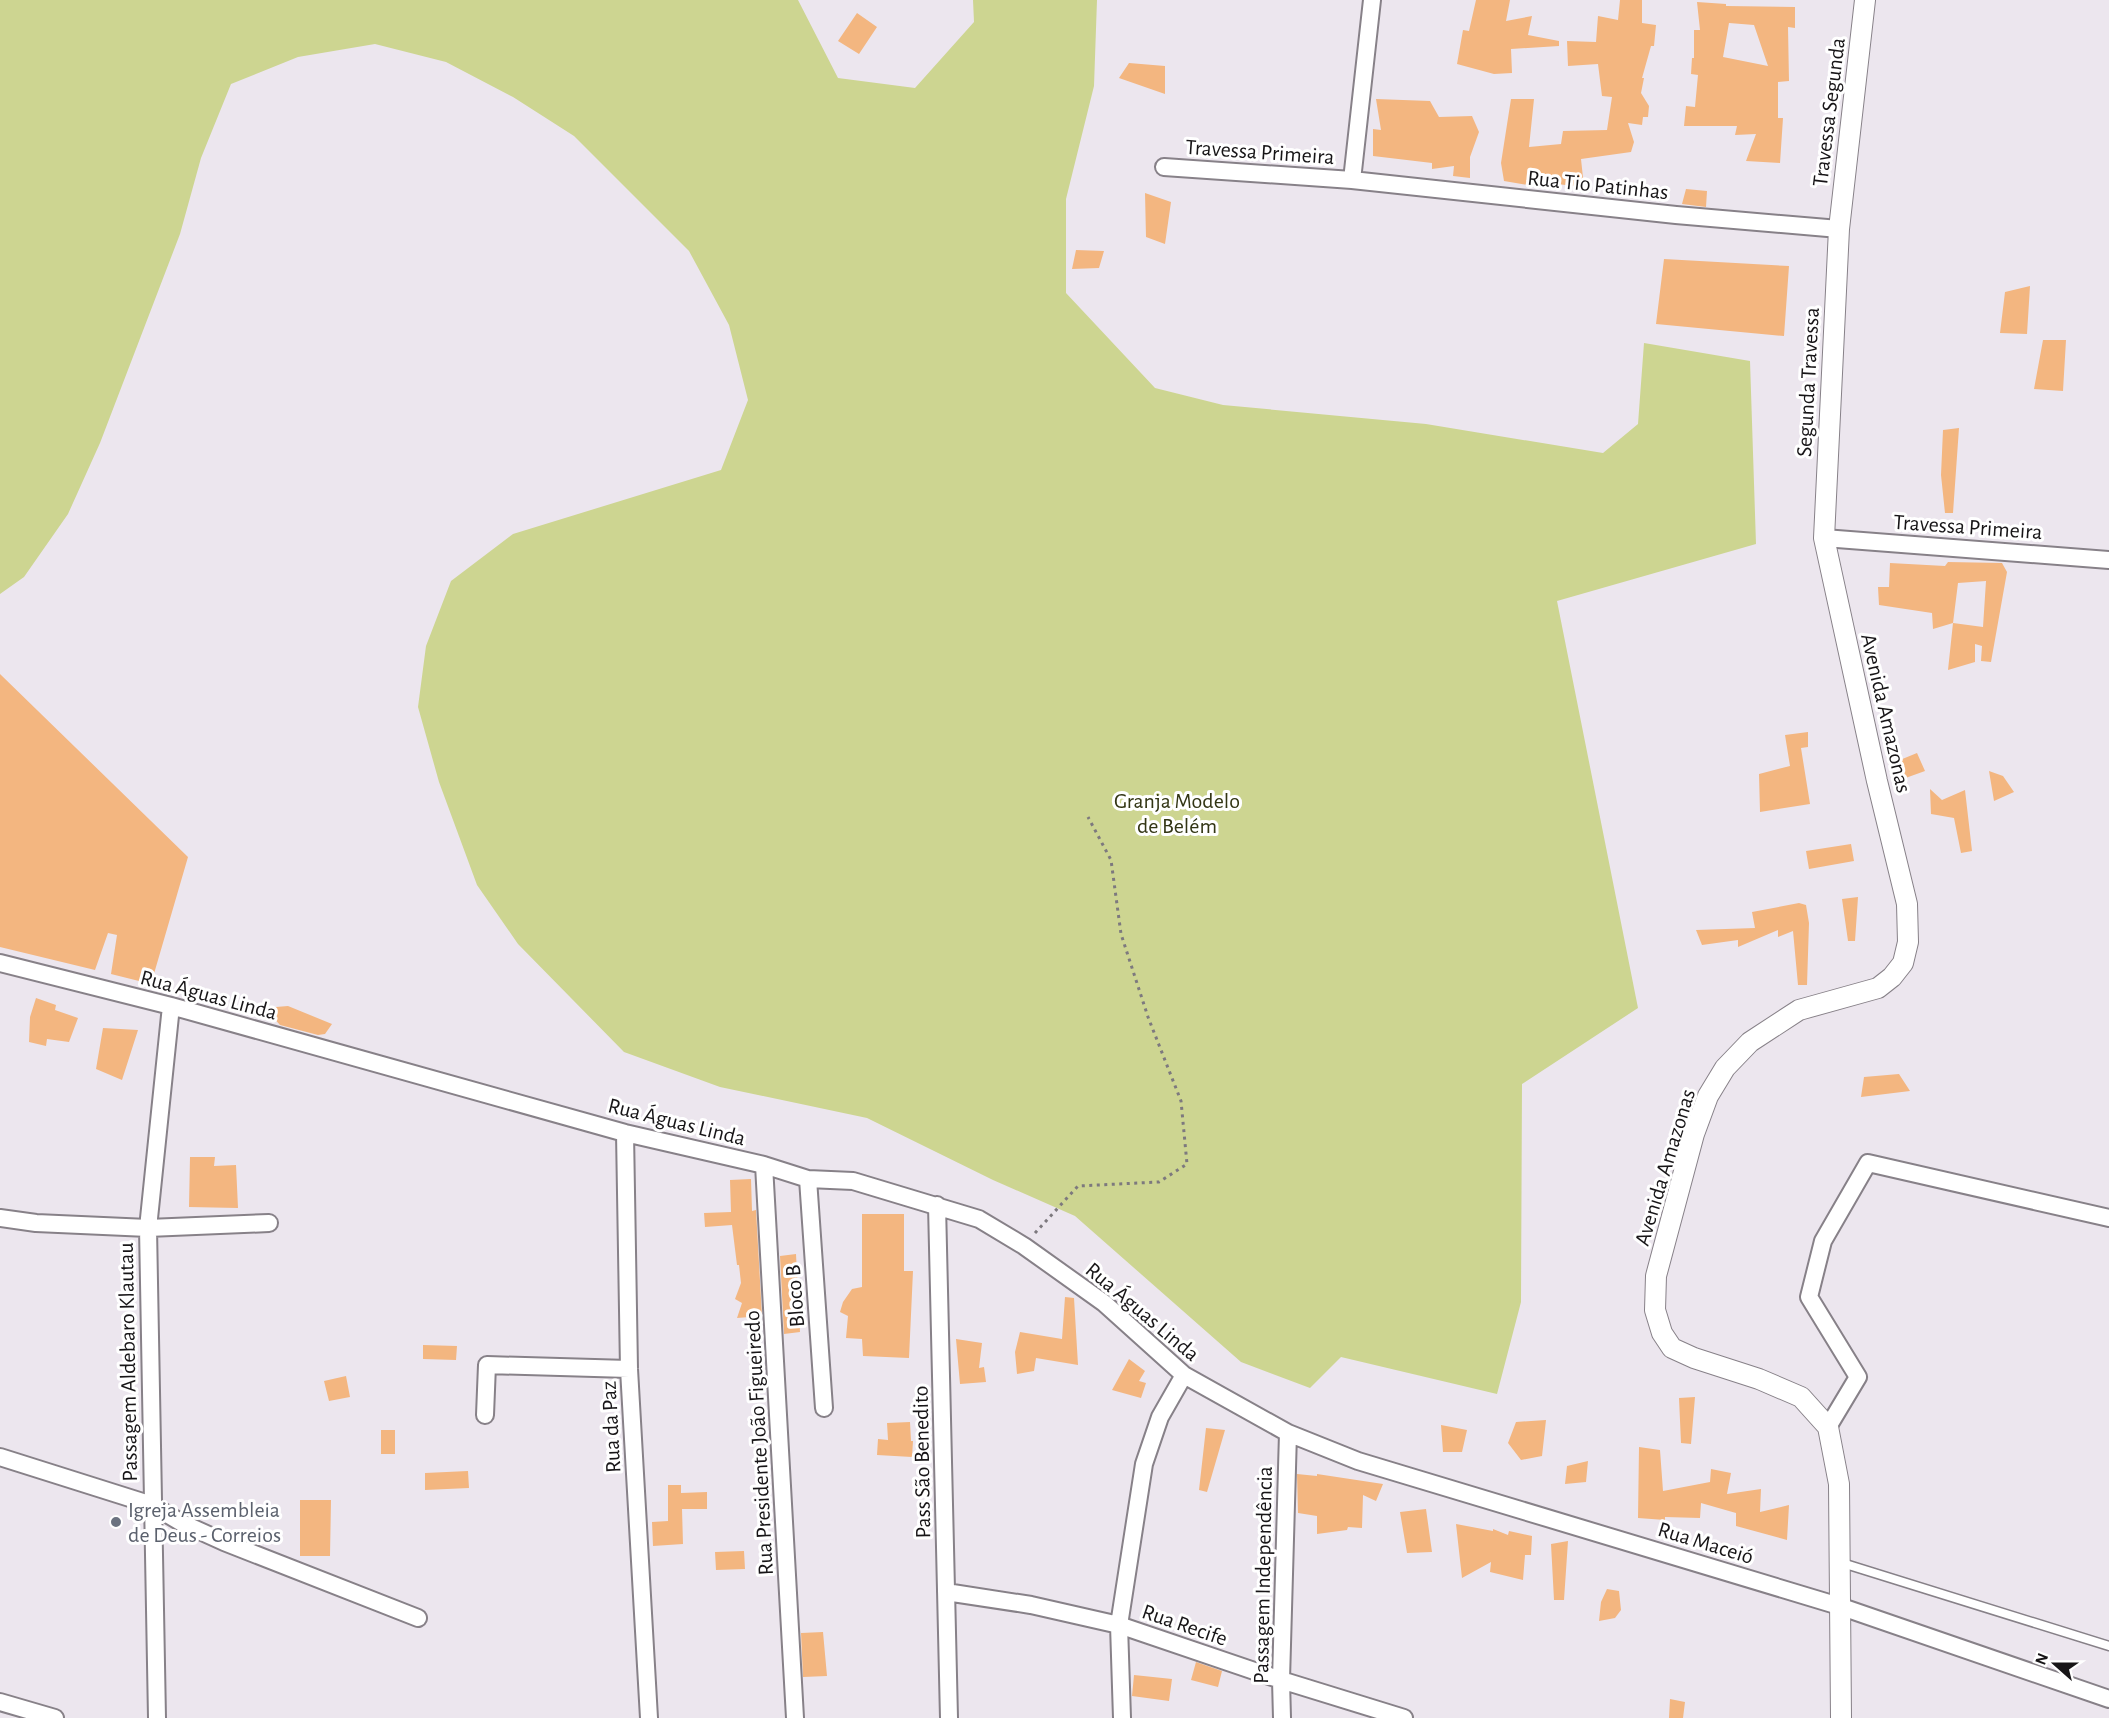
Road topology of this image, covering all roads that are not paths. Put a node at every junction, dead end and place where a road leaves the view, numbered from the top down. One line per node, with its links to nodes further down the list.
1 (1372, 0): 4 (street, Travessa Primeira)
2 (1865, 0): 5 (street, Travessa Segunda)
3 (1164, 166): 4 (street, Travessa Primeira)
4 (1352, 180): 5 (street, Rua Tio Patinhas)
5 (1839, 229): 6 (street, Segunda Travessa)
6 (1824, 537): 7 (street, Travessa Primeira); 22 (street, Avenida Amazonas)
7 (2109, 560)
8 (0, 963): 9 (street, Rua Águas Linda)
9 (171, 1006): 10 (street, Rua Águas Linda); 17 (street, Passagem Aldebaro Klautau)
10 (625, 1133): 11 (street, Rua Águas Linda); 18 (street, Rua da Paz)
11 (764, 1165): 12 (street, Rua Águas Linda); 38 (street, Rua Presidente João Figueiredo)
12 (808, 1179): 13 (street, Rua Águas Linda); 20 (street, Bloco B)
13 (937, 1205): 19 (street, Rua Águas Linda); 27 (street, Pass São Benedito)
14 (0, 1218): 17 (street)
15 (2109, 1218): 22 (street)
16 (269, 1222): 17 (street)
17 (148, 1228): 25 (street, Passagem Aldebaro Klautau)
18 (629, 1369): 21 (street); 37 (street, Rua da Paz)
19 (1184, 1375): 23 (street, Rua Águas Linda); 30 (street)
20 (824, 1408)
21 (485, 1415)
22 (1828, 1427): 26 (street)
23 (1288, 1433): 28 (street, Rua Maceió); 32 (street, Passagem Independência)
24 (0, 1457): 25 (street)
25 (152, 1505): 29 (street); 36 (street, Passagem Aldebaro Klautau)
26 (1839, 1562): 28 (street); 31 (lane)
27 (946, 1592): 30 (street, Rua Recife); 39 (street, Pass São Benedito)
28 (1839, 1606): 33 (street, Rua Maceió); 43 (street)
29 (418, 1618)
30 (1119, 1625): 32 (street, Rua Recife); 40 (street)
31 (2109, 1646)
32 (1281, 1680): 41 (street, Passagem Independência); 42 (street, Rua Recife)
33 (2109, 1699)
34 (0, 1701): 35 (street)
35 (55, 1718)
36 (157, 1718)
37 (649, 1718)
38 (795, 1718)
39 (949, 1718)
40 (1122, 1718)
41 (1282, 1718)
42 (1404, 1718)
43 (1841, 1718)

